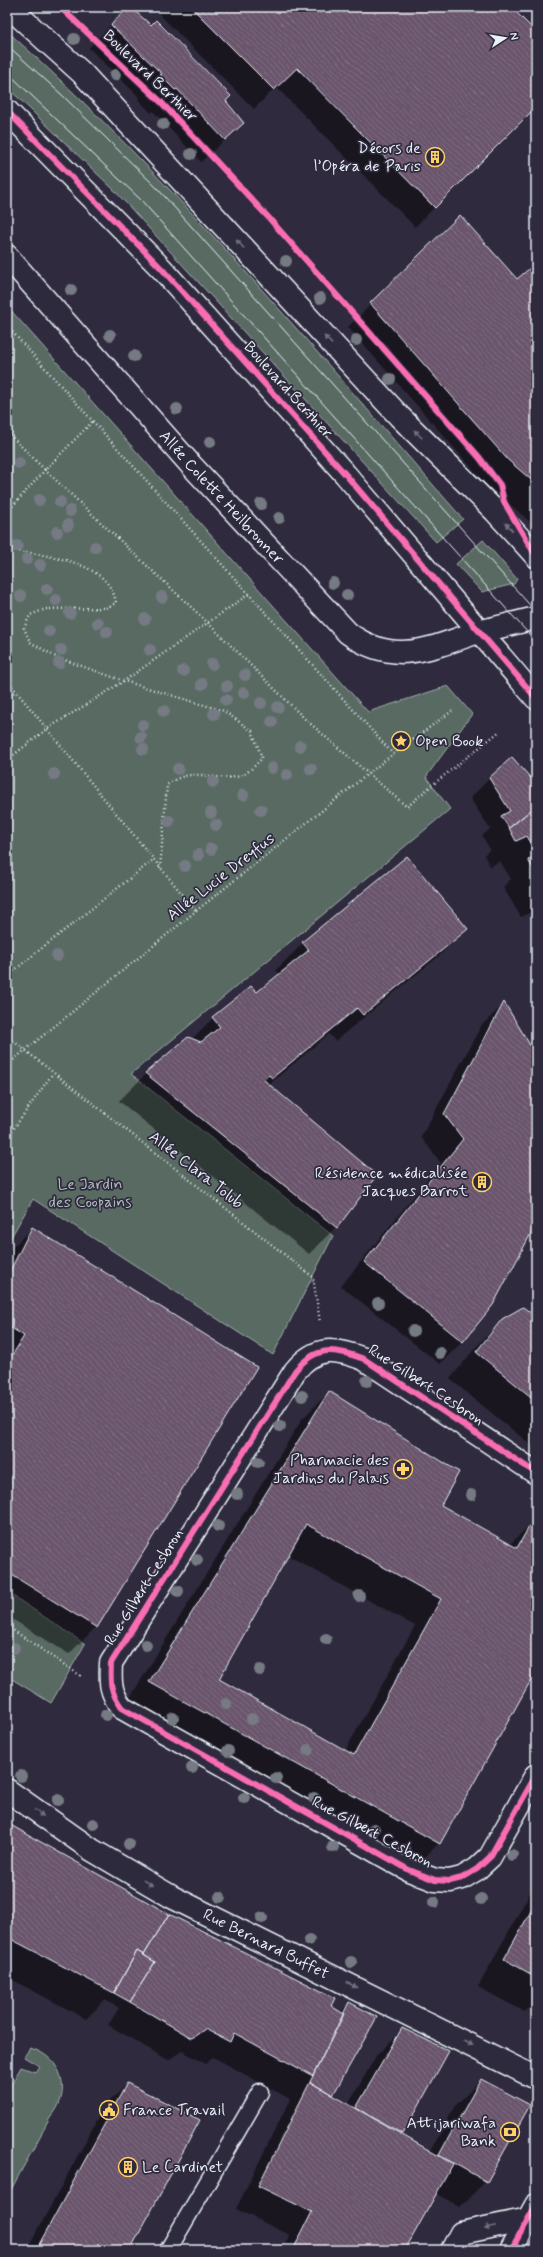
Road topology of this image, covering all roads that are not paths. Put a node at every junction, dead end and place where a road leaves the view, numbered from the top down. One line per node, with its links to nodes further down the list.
1 (9, 7): 4 (street, one-way to 1)
2 (7, 111): 6 (street, Boulevard Berthier)
3 (7, 256): 6 (street, Allée Colette Heilbronner)
4 (536, 556)
5 (536, 618): 6 (street)
6 (478, 632): 7 (street, Boulevard Berthier)
7 (536, 698)
8 (536, 1473): 9 (street, Rue Gilbert Cesbron)
9 (536, 1775)
10 (7, 1790): 11 (street, Rue Bernard Buffet, one-way to 11)
11 (536, 2078)
12 (260, 2092): 14 (lane)
13 (532, 2212): 15 (street, one-way to 15); 16 (street)
14 (168, 2250)
15 (452, 2250)
16 (511, 2250)

